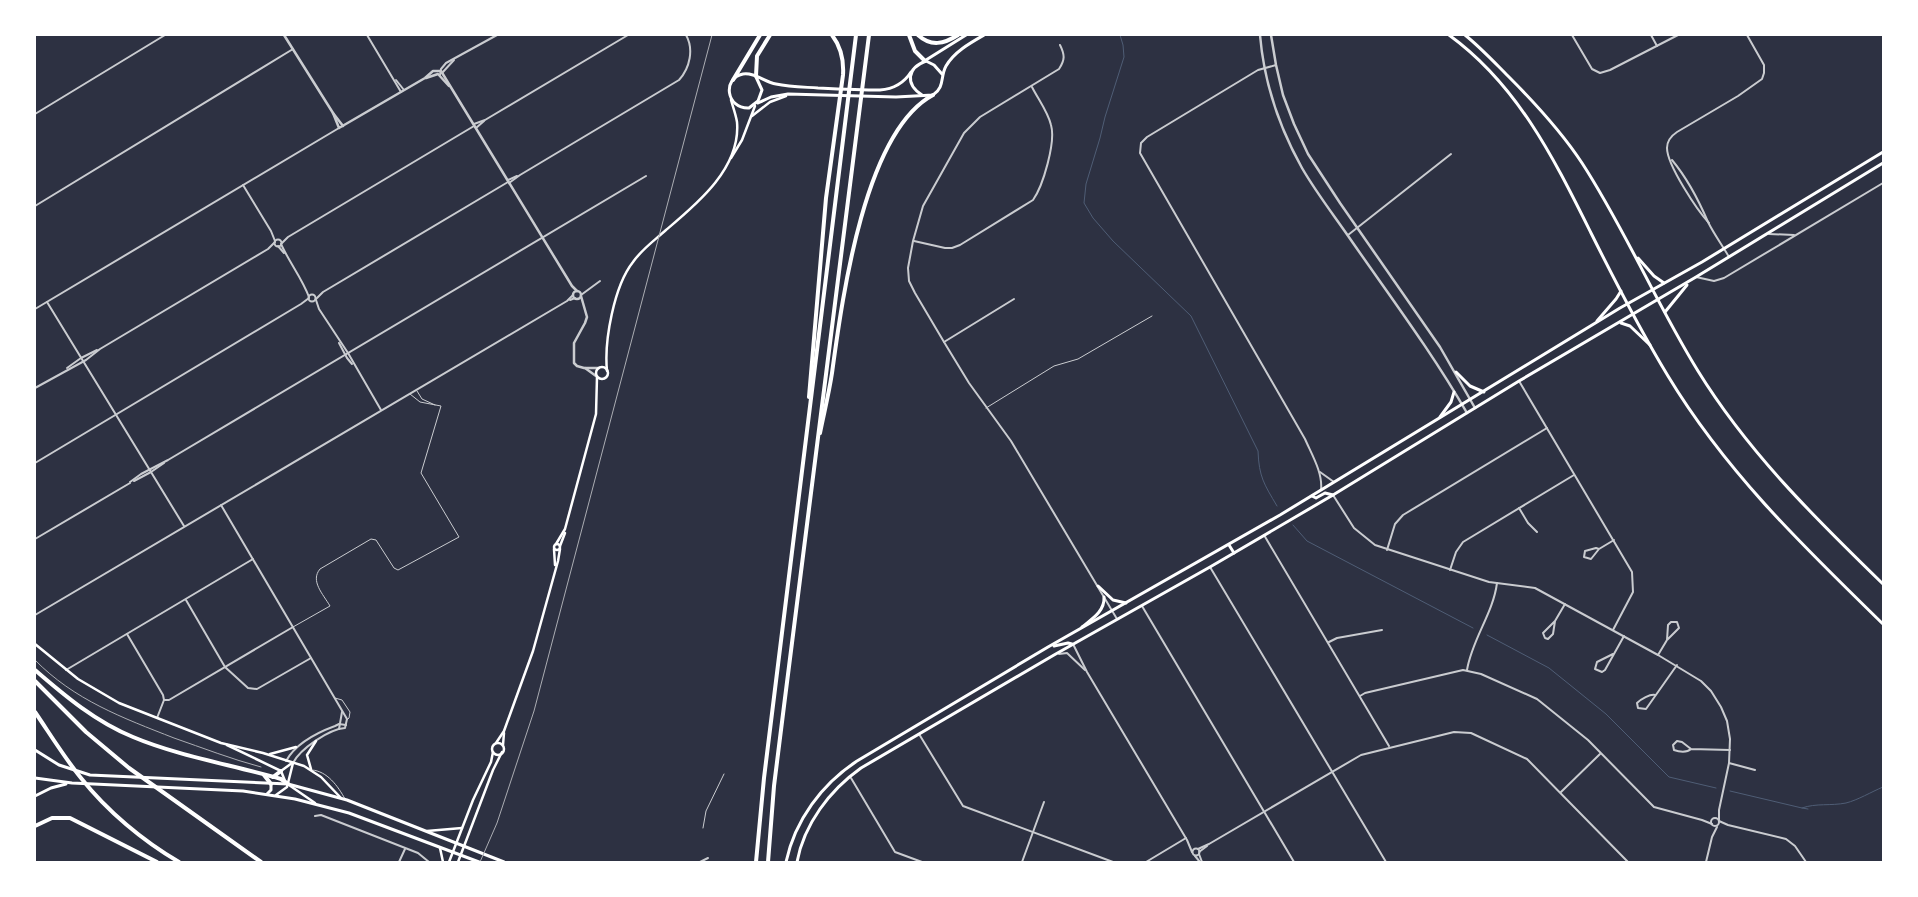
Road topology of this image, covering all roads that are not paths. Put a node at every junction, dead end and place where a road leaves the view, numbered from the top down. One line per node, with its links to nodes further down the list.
1 (165, 35): 44 (street)
2 (284, 35): 27 (street)
3 (368, 35): 37 (street)
4 (497, 35): 31 (street)
5 (628, 35): 47 (street)
6 (686, 35): 54 (street)
7 (760, 35): 35 (highway)
8 (770, 35): 33 (highway)
9 (832, 35): 131 (highway)
10 (856, 35): 131 (highway)
11 (869, 35): 134 (highway)
12 (909, 35): 28 (highway)
13 (918, 35): 14 (highway)
14 (958, 35)
15 (966, 35): 28 (main road)
16 (984, 35): 34 (main road)
17 (1260, 35): 30 (street)
18 (1272, 35): 29 (street)
19 (1449, 35): 82 (main road)
20 (1464, 35): 73 (main road)
21 (1572, 35): 26 (street)
22 (1651, 35): 26 (street)
23 (1678, 35): 26 (street)
24 (1747, 35): 70 (street)
25 (1060, 46): 36 (street)
26 (1657, 46)
27 (293, 49): 43 (street); 57 (street)
28 (925, 61): 32 (main road); 34 (main road)
29 (1276, 65): 30 (street); 58 (street)
30 (1264, 68): 61 (street); 137 (street)
31 (441, 72): 37 (street); 47 (street)
32 (911, 72): 33 (main road); 40 (main road)
33 (756, 76): 35 (main road); 42 (main road)
34 (943, 77): 39 (main road)
35 (733, 80): 41 (main road)
36 (1032, 87): 66 (street); 66 (street)
37 (402, 91): 46 (street)
38 (792, 94): 40 (main road); 42 (main road); 45 (main road)
39 (934, 95): 40 (main road); 134 (highway)
40 (925, 96)
41 (731, 98): 42 (main road); 51 (main road)
42 (755, 105): 45 (main road)
43 (333, 113): 46 (street); 48 (street)
44 (35, 114)
45 (751, 118): 51 (main road)
46 (344, 126): 48 (street)
47 (474, 126): 54 (street); 63 (street)
48 (340, 128): 56 (street)
49 (1883, 152): 70 (main road)
50 (1452, 154): 58 (street)
51 (728, 161): 107 (main road)
52 (1883, 163): 60 (main road)
53 (646, 176): 64 (street)
54 (508, 182): 64 (street); 83 (street)
55 (1883, 183): 62 (street)
56 (244, 185): 59 (street); 91 (street)
57 (35, 206)
58 (1357, 228): 61 (street); 111 (street)
59 (271, 231): 65 (street); 67 (street)
60 (1766, 233): 62 (street); 74 (main road)
61 (1348, 235): 118 (street)
62 (1796, 235): 75 (street)
63 (288, 237): 65 (street); 68 (street)
64 (542, 237): 79 (street); 105 (street)
65 (279, 239): 67 (street); 68 (street)
66 (913, 241): 103 (street)
67 (275, 242): 69 (street); 71 (street)
68 (282, 243): 69 (street); 72 (street)
69 (277, 246): 71 (street); 72 (street)
70 (1724, 248): 74 (street); 78 (main road)
71 (268, 249): 106 (street)
72 (284, 252): 80 (street)
73 (1634, 254): 78 (main road); 81 (main road)
74 (1729, 257): 75 (main road)
75 (1696, 278): 77 (main road)
76 (600, 281): 84 (street)
77 (1691, 281): 90 (main road); 98 (main road)
78 (1664, 283): 81 (main road)
79 (572, 286): 84 (street); 86 (street)
80 (306, 287): 85 (street); 87 (street)
81 (1652, 289): 90 (main road); 94 (main road)
82 (1621, 290): 94 (main road); 102 (main road)
83 (323, 292): 85 (street); 88 (street)
84 (580, 293): 86 (street); 86 (street); 95 (street)
85 (313, 295): 87 (street); 88 (street)
86 (575, 296): 95 (street); 117 (street)
87 (309, 297): 92 (street); 93 (street)
88 (316, 299): 92 (street); 97 (street)
89 (1014, 299): 103 (street)
90 (1658, 300): 98 (main road); 99 (main road)
91 (47, 302): 96 (street); 106 (street)
92 (311, 302): 93 (street); 97 (street)
93 (301, 304): 128 (street)
94 (1628, 304): 99 (main road); 102 (main road)
95 (585, 308): 108 (street)
96 (35, 309)
97 (319, 309): 105 (street)
98 (1665, 312): 164 (main road)
99 (1634, 314): 101 (main road); 104 (main road)
100 (1152, 316): 124 (lane)
101 (1621, 322): 104 (main road); 114 (main road)
102 (1593, 325): 119 (main road)
103 (944, 342): 124 (street)
104 (1652, 347): 175 (main road)
105 (346, 354): 126 (street); 132 (street)
106 (82, 360): 115 (street); 128 (street)
107 (605, 360): 109 (main road); 110 (main road)
108 (584, 368): 109 (street); 112 (street)
109 (599, 368): 110 (main road); 112 (main road)
110 (607, 371): 113 (main road)
111 (1456, 372): 119 (main road); 121 (street)
112 (597, 376): 113 (main road); 116 (main road)
113 (606, 377): 116 (main road)
114 (1519, 381): 125 (main road); 130 (street)
115 (35, 388)
116 (598, 388): 147 (main road)
117 (416, 390): 120 (street); 122 (lane)
118 (1454, 392): 123 (street); 129 (main road)
119 (1484, 392): 121 (main road)
120 (409, 394): 122 (lane); 126 (street)
121 (1471, 400): 123 (main road); 125 (street)
122 (436, 405): 176 (lane)
123 (1462, 405): 127 (street); 129 (main road)
124 (986, 408): 165 (street)
125 (1475, 408): 127 (main road)
126 (381, 410): 144 (street)
127 (1467, 413): 142 (main road)
128 (116, 415): 133 (street); 135 (street)
129 (1438, 420): 140 (main road)
130 (1547, 428): 138 (street); 157 (street)
131 (806, 437): 286 (highway)
132 (168, 460): 135 (street); 136 (street)
133 (35, 463)
134 (814, 466): 287 (highway)
135 (149, 469): 136 (street); 139 (street)
136 (151, 472): 139 (street); 146 (street)
137 (1320, 472): 140 (street); 141 (street)
138 (1574, 474): 145 (street); 151 (street)
139 (130, 482): 150 (street)
140 (1335, 482): 141 (main road)
141 (1321, 490): 143 (main road)
142 (1333, 495): 143 (main road); 149 (main road); 157 (street)
143 (1311, 496): 153 (main road)
144 (221, 505): 146 (street); 159 (street)
145 (1519, 508): 148 (street); 162 (street)
146 (184, 527): 172 (street)
147 (565, 529): 152 (main road); 154 (main road)
148 (1537, 532)
149 (1264, 535): 158 (main road); 183 (street)
150 (35, 539)
151 (1614, 540): 156 (street); 178 (street)
152 (556, 544): 154 (main road); 155 (main road)
153 (1229, 545): 158 (main road); 168 (main road)
154 (560, 547): 155 (main road); 160 (main road)
155 (554, 549): 160 (main road)
156 (1600, 549): 156 (street)
157 (1387, 550): 162 (street)
158 (1234, 554): 161 (main road)
159 (253, 559): 167 (street); 176 (street)
160 (555, 567): 209 (main road)
161 (1210, 567): 170 (main road); 229 (street)
162 (1450, 570): 163 (street)
163 (1497, 583): 169 (street); 195 (street)
164 (1883, 584)
165 (1098, 586): 166 (street); 168 (main road)
166 (1104, 597): 171 (street); 179 (main road)
167 (186, 600): 180 (street); 192 (street)
168 (1127, 603): 171 (main road)
169 (1565, 604): 174 (street); 178 (street)
170 (1141, 606): 173 (main road); 246 (street)
171 (1113, 611): 173 (street); 179 (main road)
172 (35, 615)
173 (1117, 620): 185 (main road)
174 (1555, 621): 174 (street)
175 (1883, 624)
176 (293, 627): 190 (street); 192 (street)
177 (1382, 630): 183 (street)
178 (1613, 630): 181 (street)
179 (1073, 633): 186 (main road)
180 (127, 634): 194 (street); 201 (street)
181 (1624, 636): 187 (street); 189 (street)
182 (1667, 640): 182 (street); 189 (street)
183 (1328, 642): 199 (street)
184 (35, 644): 194 (main road)
185 (1073, 644): 186 (main road); 188 (main road); 196 (street)
186 (1048, 647): 259 (main road)
187 (1613, 654): 187 (street)
188 (1054, 655): 196 (street); 210 (main road)
189 (1658, 655): 191 (street)
190 (311, 658): 192 (street); 200 (street)
191 (1677, 665): 198 (street); 218 (street)
192 (225, 667): 201 (street)
193 (35, 670): 230 (highway)
194 (66, 670): 204 (main road)
195 (1467, 670): 199 (street); 221 (street)
196 (1087, 672): 262 (street)
197 (35, 681): 277 (highway)
198 (1655, 695): 198 (street)
199 (1360, 696): 215 (street)
200 (335, 698): 202 (street); 205 (lane)
201 (164, 700): 204 (street)
202 (342, 709): 205 (street); 206 (street)
203 (35, 712): 276 (highway)
204 (157, 718): 212 (main road)
205 (348, 719): 207 (street)
206 (339, 724): 207 (street); 208 (street); 214 (street)
207 (346, 725): 208 (street)
208 (340, 729): 211 (street)
209 (504, 731): 213 (main road); 219 (main road)
210 (919, 734): 233 (main road); 258 (street)
211 (316, 741): 224 (street); 226 (main road)
212 (221, 743): 222 (main road); 228 (main road)
213 (496, 743): 219 (main road); 220 (main road)
214 (296, 747): 222 (main road); 223 (street)
215 (1389, 747): 229 (street); 238 (street)
216 (35, 750): 236 (main road)
217 (1691, 750): 217 (street); 218 (street)
218 (1730, 750): 225 (street)
219 (503, 751): 220 (main road); 265 (main road)
220 (493, 752): 255 (main road)
221 (1601, 754): 238 (street); 249 (street)
222 (269, 755): 223 (main road)
223 (286, 761): 224 (main road); 228 (main road)
224 (293, 763): 226 (main road); 228 (main road); 237 (main road)
225 (1729, 763): 227 (street); 245 (street)
226 (311, 770): 242 (main road)
227 (1755, 770)
228 (281, 771): 232 (highway); 237 (main road)
229 (1332, 771): 246 (street); 296 (street)
230 (262, 774): 232 (highway); 236 (highway)
231 (724, 774): 256 (lane)
232 (273, 777): 237 (highway)
233 (850, 777): 261 (main road); 290 (street)
234 (35, 778): 235 (main road)
235 (72, 784): 239 (main road); 240 (main road)
236 (271, 784): 237 (main road); 239 (main road)
237 (288, 784): 241 (main road); 242 (main road); 244 (main road)
238 (1561, 792): 297 (street)
239 (267, 794): 241 (main road)
240 (35, 796)
241 (275, 796): 244 (main road)
242 (344, 799): 257 (main road)
243 (1044, 802): 258 (street)
244 (316, 804): 266 (main road)
245 (1718, 810): 248 (street); 250 (street)
246 (1264, 812): 264 (street); 295 (street)
247 (315, 816): 267 (street)
248 (1713, 819): 249 (street); 250 (street); 251 (street)
249 (1702, 820): 251 (street)
250 (1719, 820): 252 (street); 254 (street)
251 (1712, 825): 254 (street); 260 (street)
252 (1728, 825): 254 (street); 299 (street)
253 (35, 826): 275 (highway)
254 (1718, 826): 260 (street)
255 (462, 828): 257 (main road); 263 (main road)
256 (703, 828)
257 (427, 831): 263 (main road)
258 (1032, 832): 291 (street); 292 (street)
259 (795, 834): 261 (main road); 288 (main road)
260 (1712, 837): 298 (street)
261 (804, 839): 289 (main road)
262 (1187, 839): 268 (street); 270 (street); 293 (street)
263 (456, 844): 265 (main road); 269 (main road)
264 (1209, 844): 268 (street); 271 (street)
265 (464, 846): 272 (main road); 284 (main road)
266 (440, 848): 269 (main road); 280 (main road)
267 (405, 849): 278 (street); 279 (street)
268 (1196, 849): 270 (street); 271 (street)
269 (453, 852): 272 (main road); 281 (main road)
270 (1192, 852): 273 (street)
271 (1199, 853): 273 (street); 294 (street)
272 (460, 855): 282 (main road); 283 (main road)
273 (1195, 856): 294 (street)
274 (708, 858): 285 (street)
275 (157, 862)
276 (179, 862)
277 (261, 862)
278 (399, 862)
279 (429, 862)
280 (443, 862)
281 (450, 862)
282 (458, 862)
283 (479, 862)
284 (504, 862)
285 (700, 862)
286 (756, 862)
287 (768, 862)
288 (786, 862)
289 (797, 862)
290 (922, 862)
291 (1022, 862)
292 (1113, 862)
293 (1146, 862)
294 (1201, 862)
295 (1294, 862)
296 (1386, 862)
297 (1628, 862)
298 (1706, 862)
299 (1806, 862)

